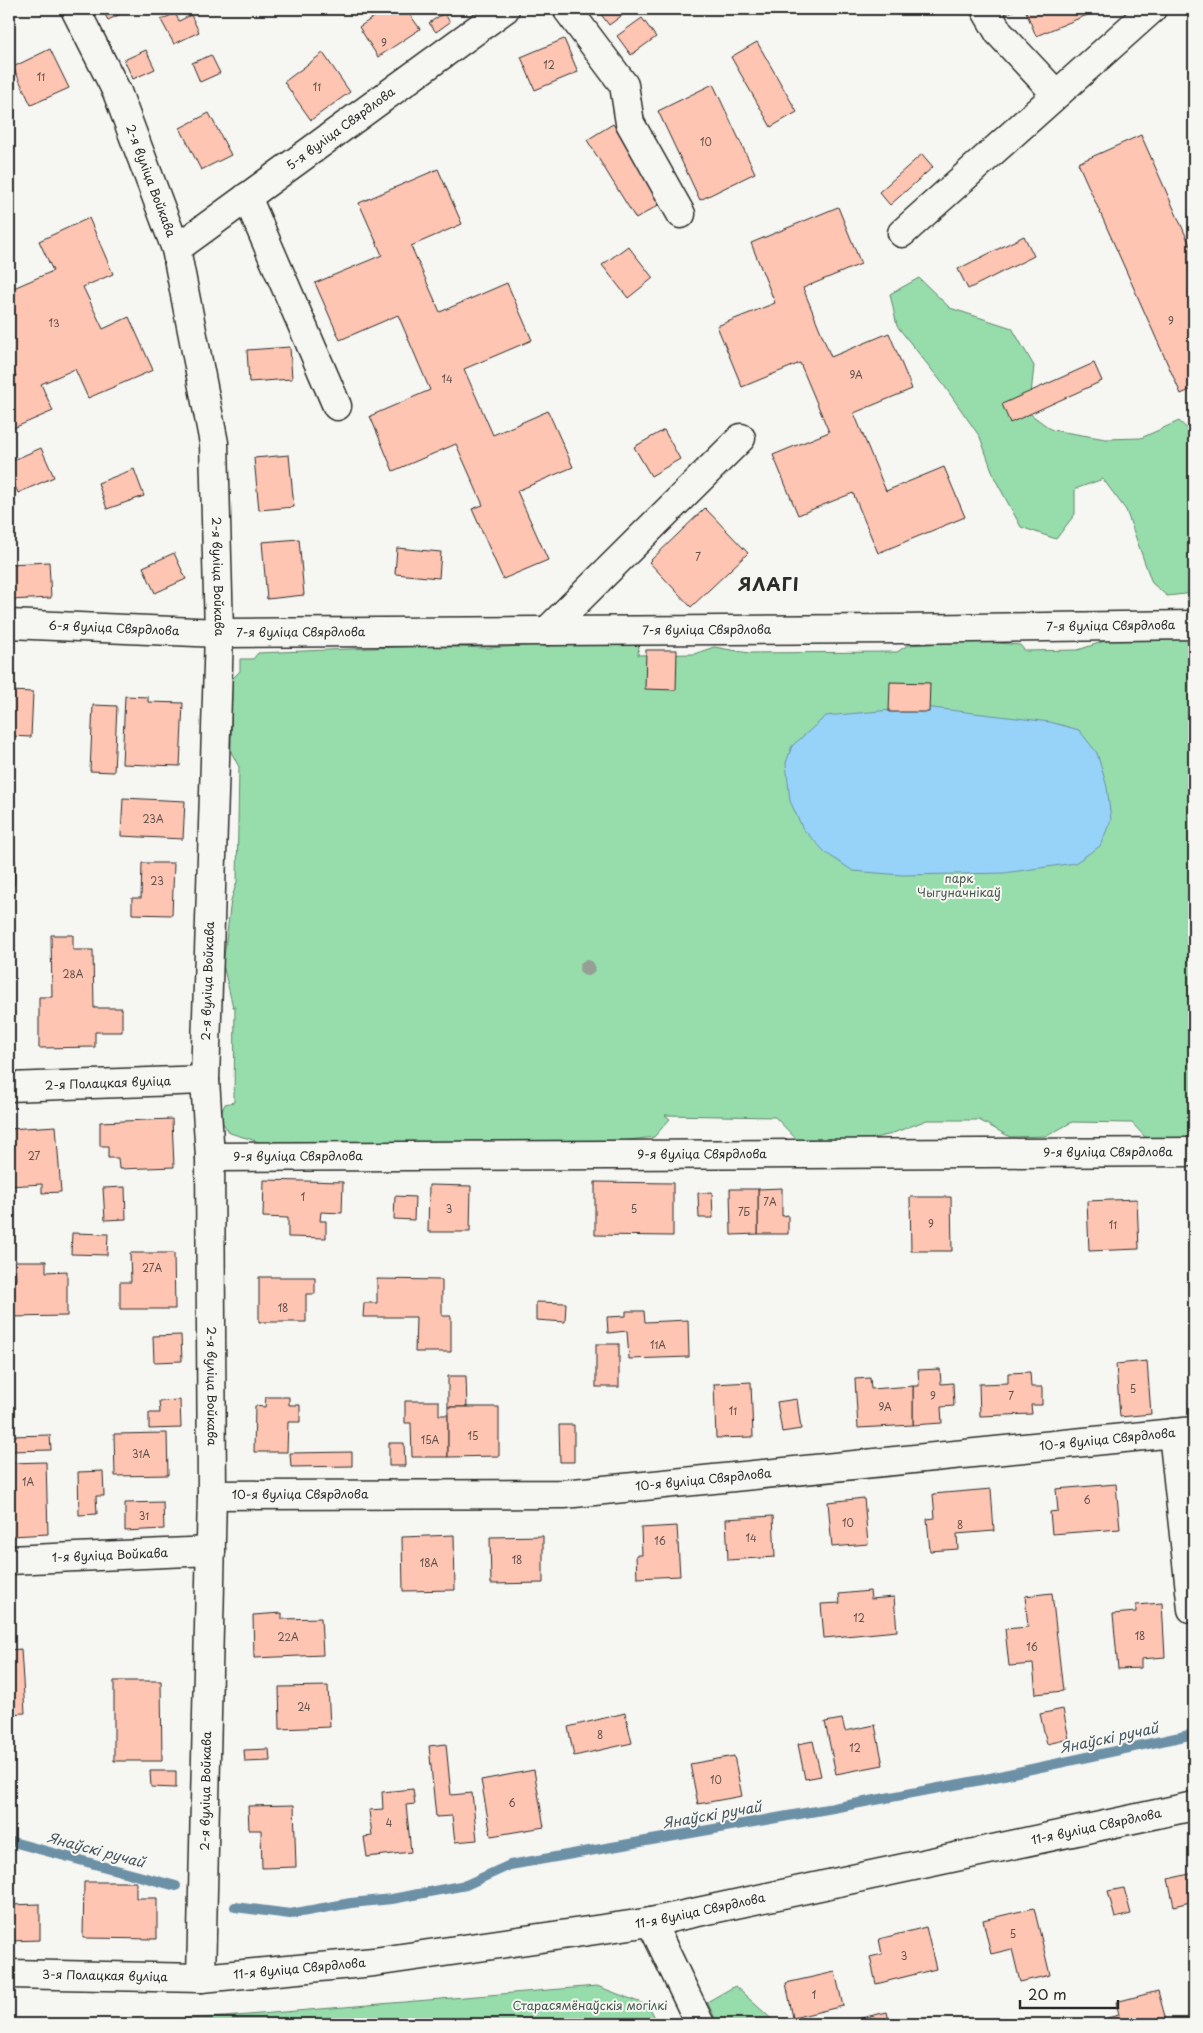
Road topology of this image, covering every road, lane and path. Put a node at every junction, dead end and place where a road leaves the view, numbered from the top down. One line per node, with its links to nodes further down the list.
1 (75, 9): 10 (street, 2-я вуліца Войкава)
2 (505, 9): 7 (street, 5-я вуліца Свярдлова)
3 (567, 9): 8 (street)
4 (985, 9): 6 (street)
5 (1152, 9): 6 (street)
6 (1056, 94): 9 (street)
7 (247, 197): 10 (street, 5-я вуліца Свярдлова); 11 (street)
8 (681, 214)
9 (902, 233)
10 (176, 249): 16 (street, 2-я вуліца Войкава)
11 (337, 406)
12 (741, 438): 15 (street)
13 (9, 624): 16 (street, 6-я вуліца Свярдлова)
14 (1194, 625): 15 (street, 7-я вуліца Свярдлова)
15 (547, 631): 16 (street, 7-я вуліца Свярдлова)
16 (219, 633): 17 (street, 2-я вуліца Войкава)
17 (206, 1080): 18 (street, 2-я Полацкая вуліца); 20 (street, 2-я вуліца Войкава)
18 (9, 1087)
19 (1194, 1152): 20 (street, 9-я вуліца Свярдлова)
20 (210, 1157): 22 (street, 2-я вуліца Войкава)
21 (1184, 1432): 22 (street, 10-я вуліца Свярдлова); 25 (street)
22 (212, 1495): 23 (street, 2-я вуліца Войкава)
23 (211, 1551): 24 (street, 1-я вуліца Войкава); 29 (street, 2-я вуліца Войкава)
24 (9, 1560)
25 (1192, 1609)
26 (1194, 1806): 27 (street, 11-я вуліца Свярдлова)
27 (651, 1922): 29 (street, 11-я вуліца Свярдлова); 30 (street)
28 (9, 1974): 29 (street, 3-я Полацкая вуліца)
29 (201, 1978)
30 (700, 2024)

